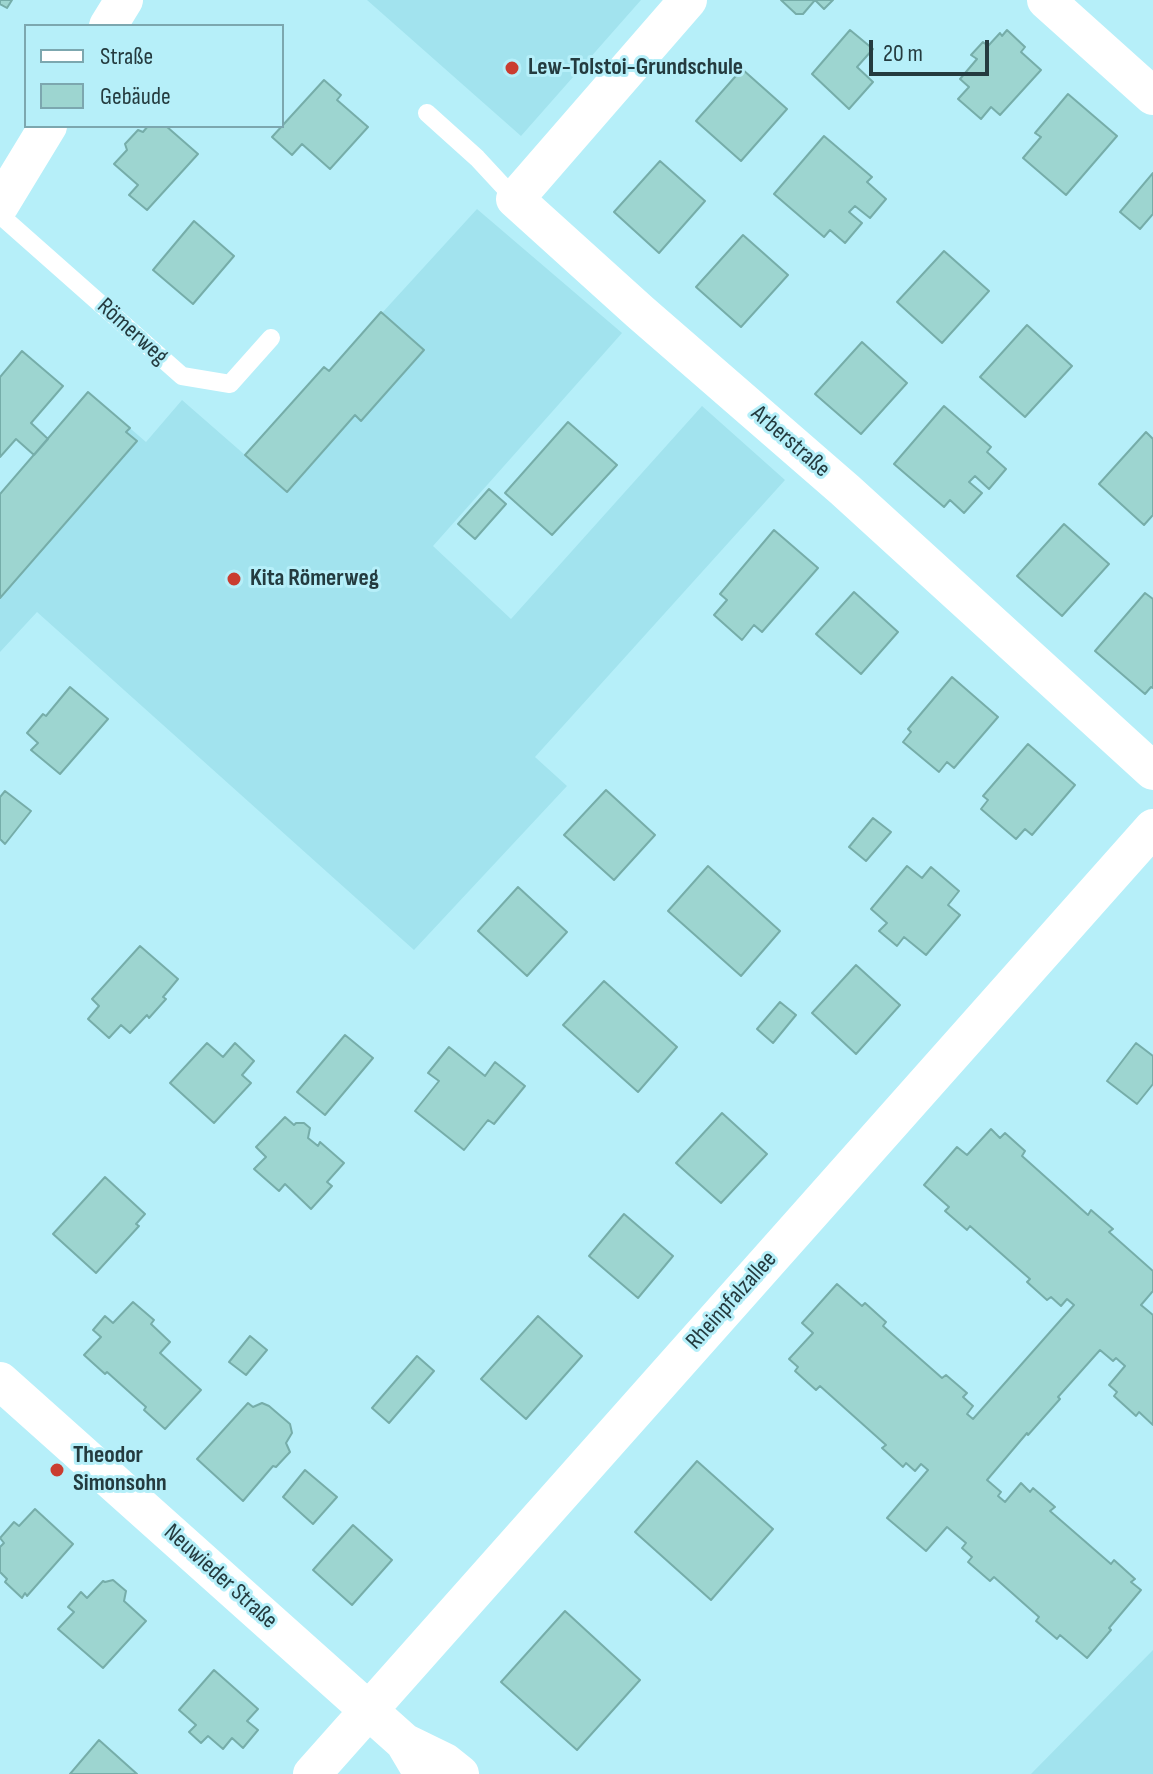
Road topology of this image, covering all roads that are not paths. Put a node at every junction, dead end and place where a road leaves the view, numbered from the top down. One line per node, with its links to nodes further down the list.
1 (124, 0): 4 (street)
2 (688, 0): 8 (street)
3 (1046, 0): 5 (street)
4 (109, 24)
5 (1153, 96)
6 (427, 113): 8 (lane, Arberstraße)
7 (47, 128): 9 (street)
8 (515, 199): 12 (street, Arberstraße)
9 (0, 205)
10 (0, 215): 11 (lane, Römerweg)
11 (271, 338)
12 (1153, 771)
13 (1153, 828): 15 (street, Rheinpfalzallee)
14 (0, 1381): 15 (street, Neuwieder Straße)
15 (368, 1709): 16 (street, Neuwieder Straße); 17 (street, Rheinpfalzallee)
16 (404, 1742): 18 (street, Neuwieder Straße); 19 (street, Neuwieder Straße)
17 (312, 1774)
18 (423, 1774)
19 (460, 1774)

